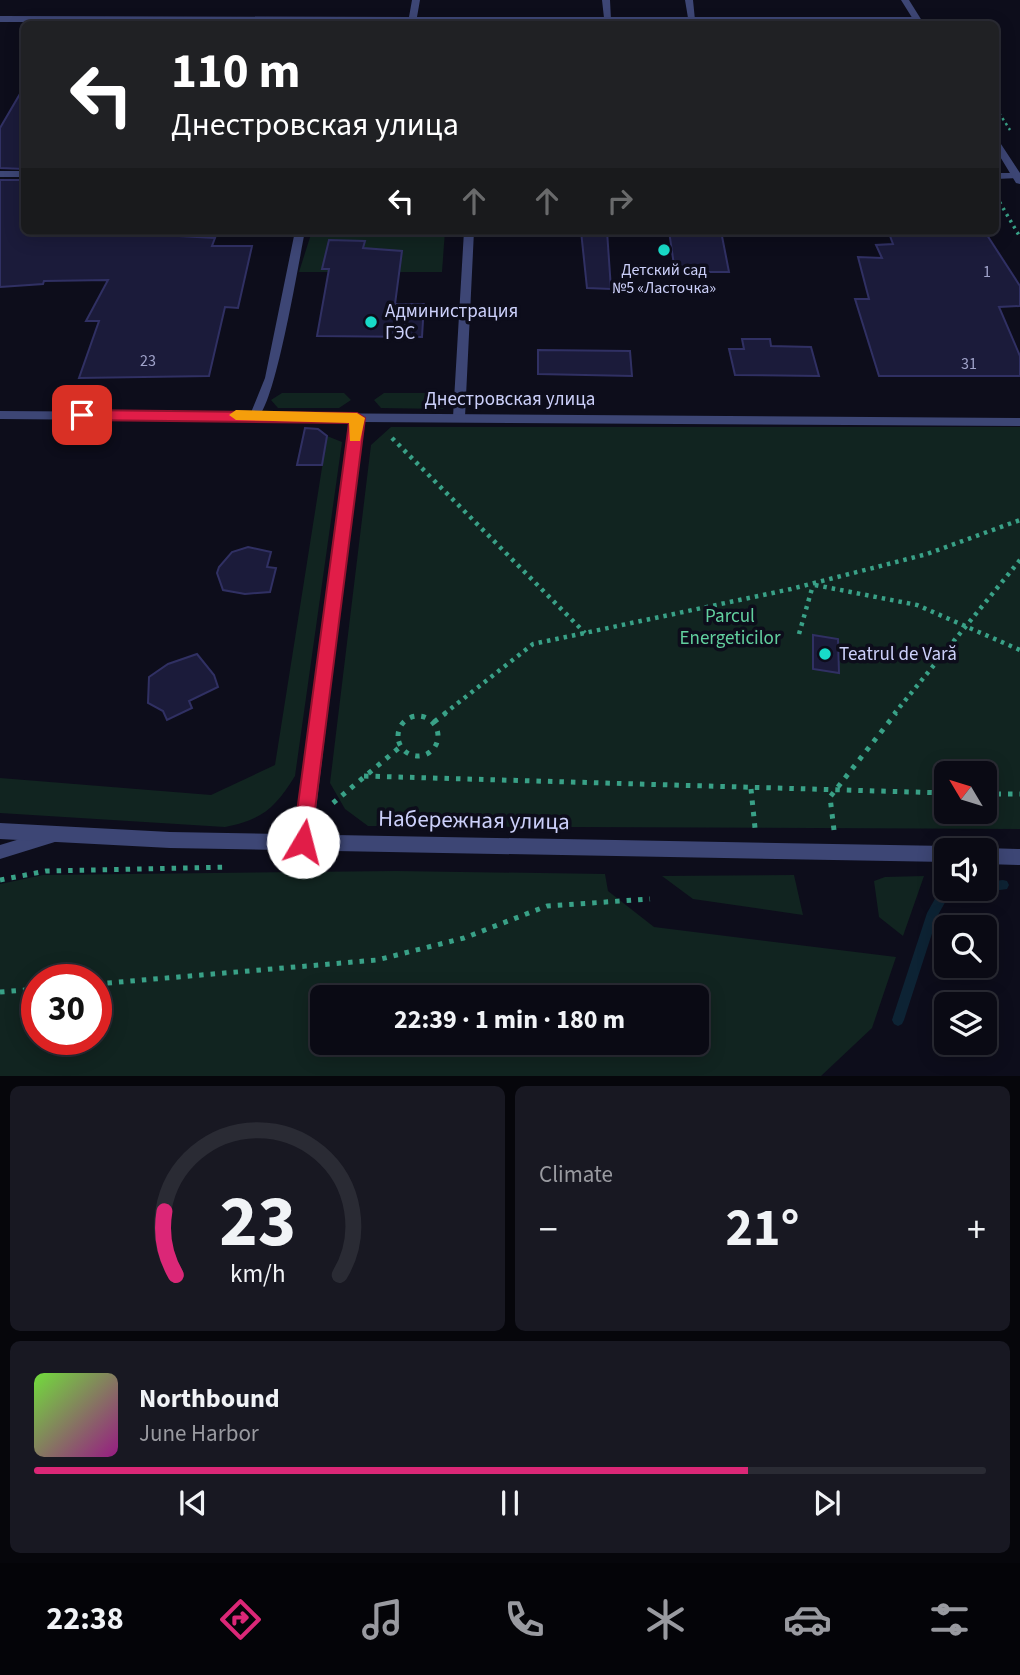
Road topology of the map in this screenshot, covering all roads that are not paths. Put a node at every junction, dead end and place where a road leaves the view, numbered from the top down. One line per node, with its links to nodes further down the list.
1 (415, 0): 9 (street)
2 (606, 0): 5 (lane)
3 (689, 0): 6 (lane)
4 (905, 0): 12 (street)
5 (608, 18): 6 (street); 10 (street)
6 (692, 18): 11 (street)
7 (0, 19): 8 (street)
8 (275, 21)
9 (412, 21)
10 (461, 21)
11 (862, 21)
12 (917, 21)
13 (999, 148): 17 (street)
14 (0, 174): 15 (street)
15 (21, 174)
16 (999, 176): 17 (street)
17 (1018, 178)
18 (299, 235): 21 (lane)
19 (469, 235): 22 (lane)
20 (0, 415): 21 (street, Днестровская улица)
21 (256, 415): 23 (street, Днестровская улица)
22 (459, 417): 23 (street, Днестровская улица); 24 (street, Днестровская улица)
23 (364, 418): 26 (street)
24 (1020, 422)
25 (0, 831): 27 (street, Набережная улица)
26 (304, 834): 27 (street, Набережная улица); 29 (street, Набережная улица)
27 (55, 836): 28 (lane)
28 (0, 852)
29 (934, 855)
30 (997, 856): 31 (street)
31 (1020, 857)

